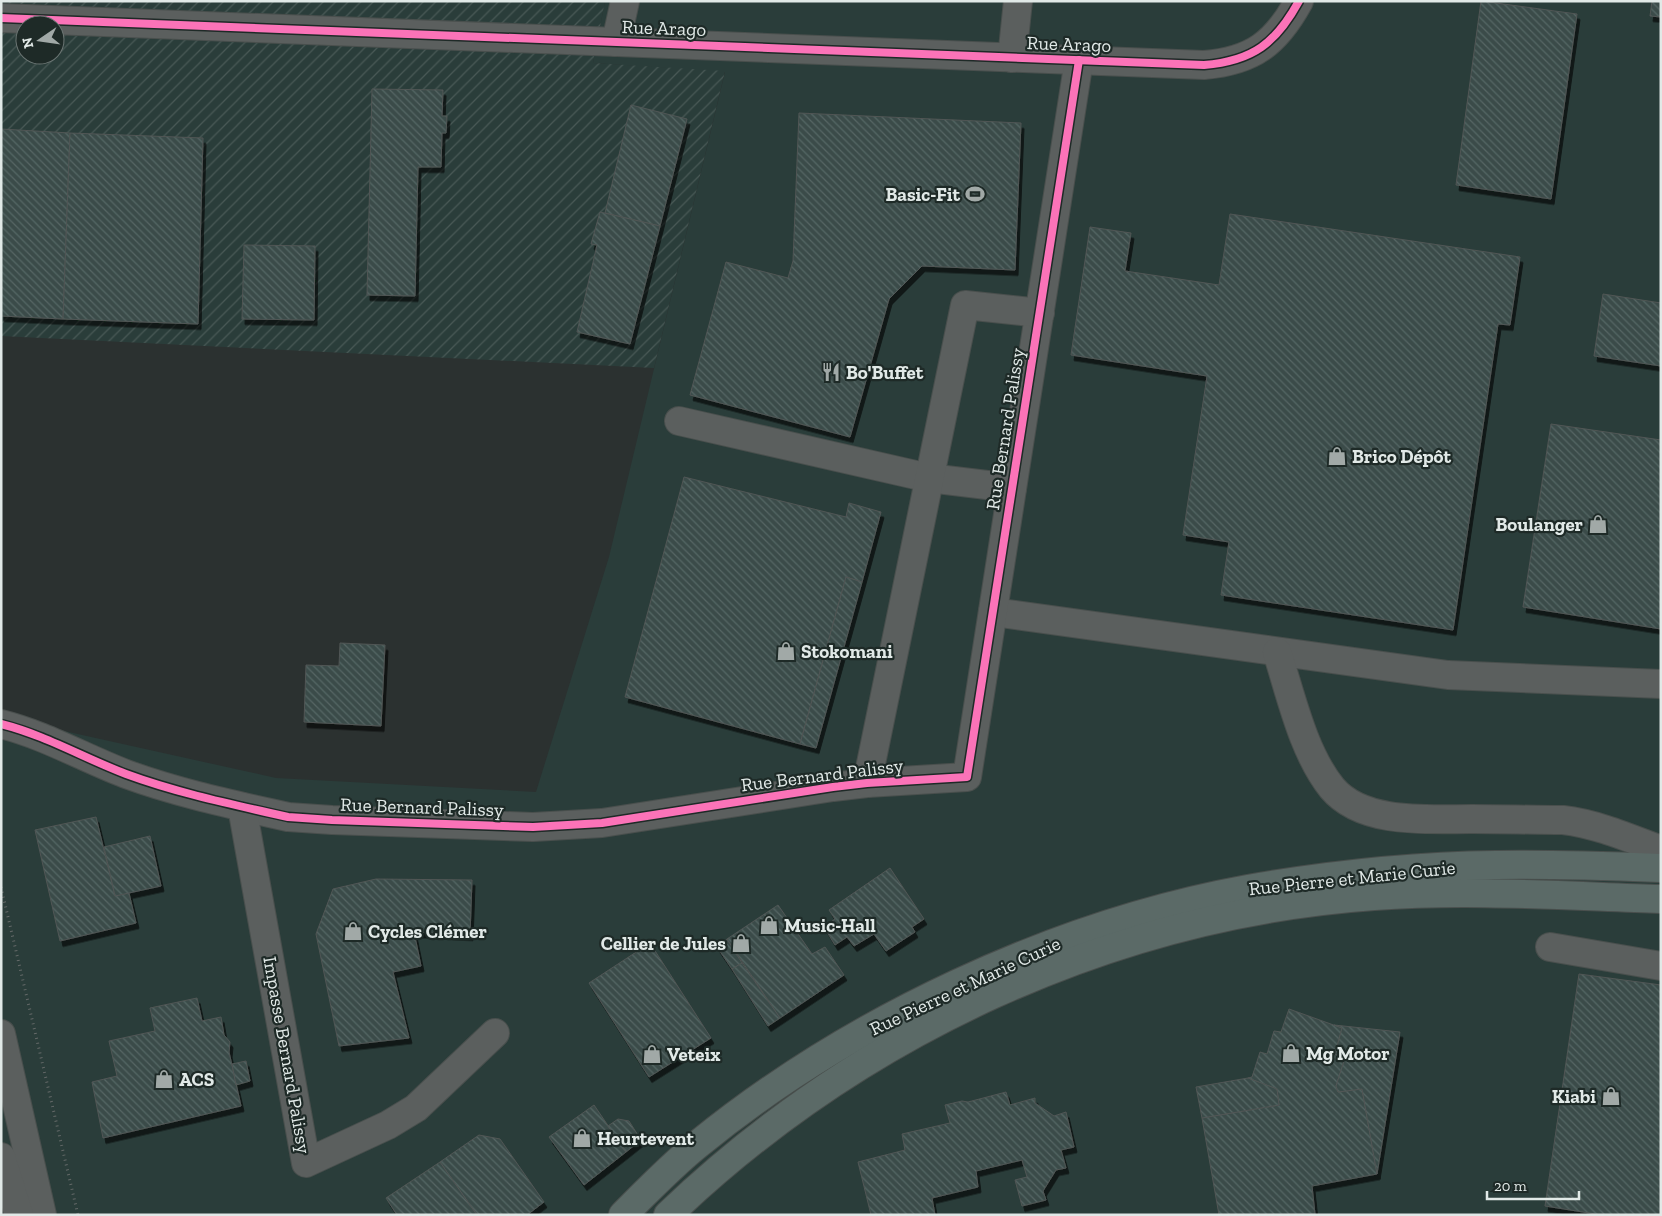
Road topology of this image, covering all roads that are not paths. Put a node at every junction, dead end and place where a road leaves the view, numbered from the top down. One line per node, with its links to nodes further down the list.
1 (625, 1): 5 (street)
2 (1018, 1): 6 (street)
3 (1299, 1): 7 (street, Rue Arago)
4 (1, 18): 5 (street, Rue Arago)
5 (616, 42): 6 (street, Rue Arago)
6 (1012, 58): 7 (street, Rue Arago)
7 (1079, 60): 8 (street, Rue Bernard Palissy)
8 (1040, 313): 10 (street); 11 (street, Rue Bernard Palissy)
9 (679, 421): 10 (street)
10 (929, 478): 11 (street); 16 (street)
11 (1012, 488): 12 (street, Rue Bernard Palissy)
12 (993, 612): 13 (street); 16 (street, Rue Bernard Palissy)
13 (1277, 652): 14 (street); 18 (street)
14 (1661, 684)
15 (1, 724): 17 (street, Rue Bernard Palissy)
16 (867, 783): 17 (street, Rue Bernard Palissy)
17 (242, 807): 23 (street, Impasse Bernard Palissy)
18 (1661, 850)
19 (1661, 868): 28 (main road, Rue Pierre et Marie Curie)
20 (1661, 899): 29 (main road, Rue Pierre et Marie Curie)
21 (1550, 947): 22 (street)
22 (1661, 966)
23 (495, 1033)
24 (1, 1034): 27 (street)
25 (1, 1157): 26 (street)
26 (19, 1215)
27 (42, 1215)
28 (623, 1215)
29 (668, 1215)

